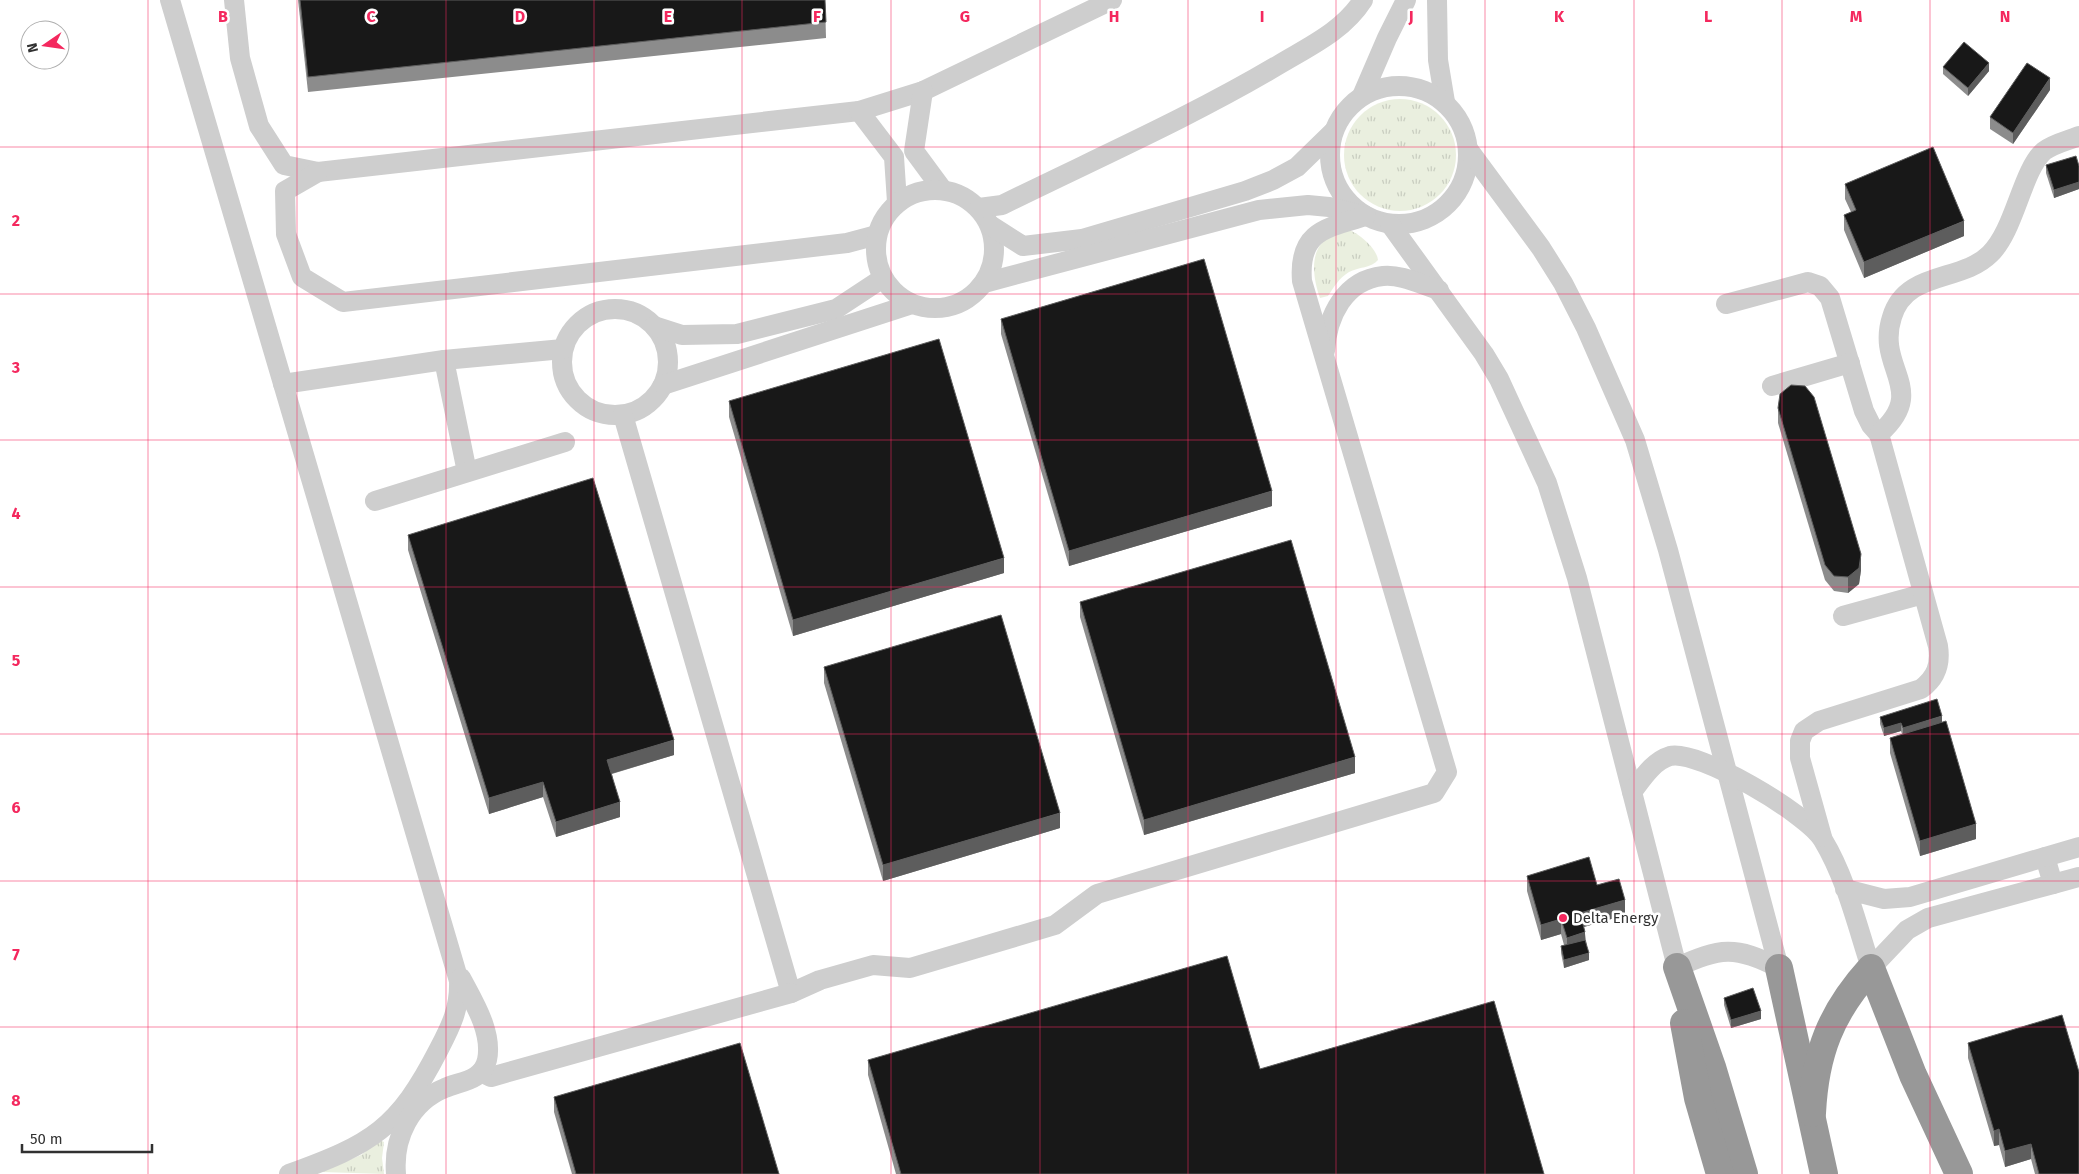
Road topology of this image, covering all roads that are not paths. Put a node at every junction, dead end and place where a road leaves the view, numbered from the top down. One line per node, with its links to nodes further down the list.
1 (170, 0): 32 (lane)
2 (234, 0): 14 (lane)
3 (1112, 0): 7 (lane)
4 (1363, 0): 17 (lane)
5 (1406, 0): 8 (lane)
6 (1437, 0): 9 (lane)
7 (923, 91): 10 (lane); 15 (lane)
8 (1362, 96): 9 (lane); 11 (lane)
9 (1445, 102): 13 (lane)
10 (859, 111): 14 (lane); 16 (lane)
11 (1333, 132): 18 (lane); 20 (lane)
12 (2079, 136): 36 (lane)
13 (1468, 149): 19 (lane); 42 (lane)
14 (318, 172): 21 (lane)
15 (942, 189): 16 (lane); 17 (lane)
16 (897, 202): 21 (lane)
17 (978, 208): 20 (lane)
18 (1366, 216): 19 (lane); 23 (lane); 29 (lane)
19 (1390, 224): 24 (lane)
20 (990, 225): 23 (lane)
21 (877, 235): 22 (lane)
22 (883, 278): 25 (lane); 27 (lane)
23 (984, 283): 25 (lane)
24 (1439, 290): 29 (lane); 43 (lane)
25 (912, 304): 33 (lane)
26 (1726, 304): 31 (lane)
27 (654, 326): 28 (lane); 33 (lane)
28 (563, 349): 30 (lane); 35 (lane)
29 (1325, 358): 54 (lane)
30 (444, 360): 32 (lane); 38 (lane)
31 (1850, 363): 34 (lane); 36 (lane)
32 (283, 384): 50 (lane)
33 (662, 385): 35 (lane)
34 (1772, 386)
35 (623, 415): 54 (lane)
36 (1879, 434): 40 (lane)
37 (565, 442): 38 (lane)
38 (467, 472): 39 (lane)
39 (375, 501)
40 (1923, 594): 41 (lane); 44 (lane)
41 (1843, 616)
42 (1728, 775): 43 (lane); 44 (lane); 52 (lane)
43 (1632, 792): 51 (lane)
44 (1822, 837): 49 (lane)
45 (2079, 847): 46 (lane)
46 (2045, 857): 48 (lane); 49 (lane)
47 (2079, 876): 48 (lane)
48 (2053, 884): 53 (lane)
49 (1845, 889): 53 (lane)
50 (456, 967): 55 (lane); 57 (lane)
51 (1677, 967): 52 (lane); 59 (highway); 60 (highway)
52 (1779, 968): 56 (highway)
53 (1871, 968): 56 (highway); 62 (highway)
54 (791, 993): 55 (lane)
55 (481, 1072): 58 (lane)
56 (1812, 1113): 61 (highway)
57 (289, 1174)
58 (396, 1174)
59 (1720, 1174)
60 (1744, 1174)
61 (1824, 1174)
62 (1959, 1174)

